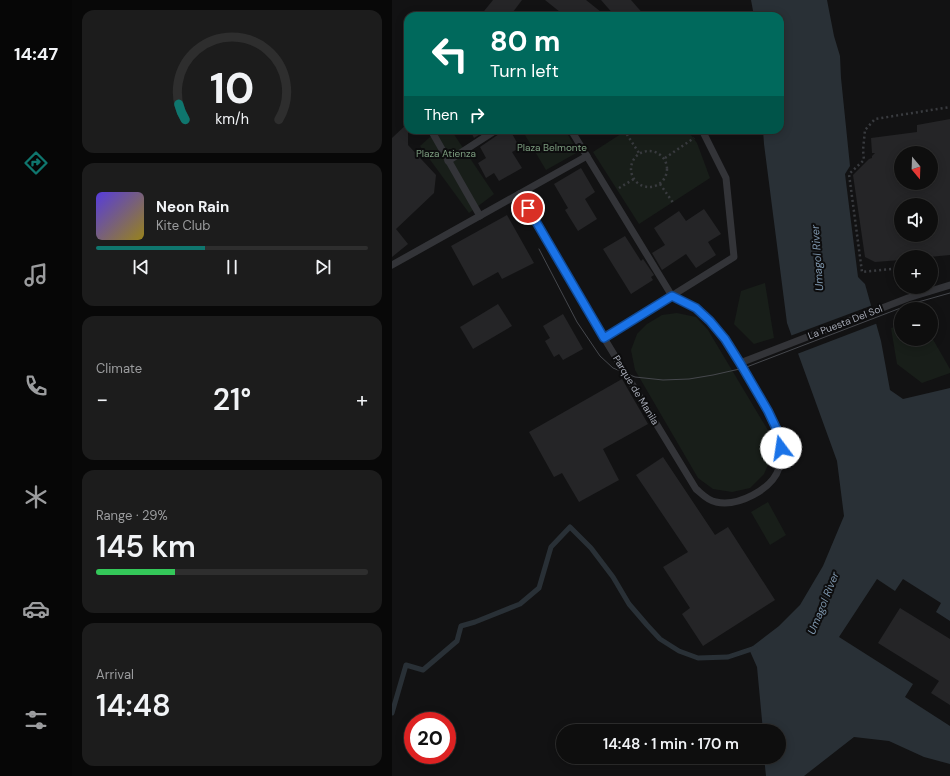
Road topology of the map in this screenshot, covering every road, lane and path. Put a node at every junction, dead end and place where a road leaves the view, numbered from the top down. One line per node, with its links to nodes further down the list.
1 (950, 107): 19 (path)
2 (433, 134): 11 (lane)
3 (490, 134): 11 (lane)
4 (573, 134): 9 (lane)
5 (627, 134): 8 (path)
6 (699, 134): 10 (path)
7 (704, 134): 21 (lane)
8 (639, 153): 10 (path); 12 (path)
9 (587, 156): 14 (lane); 15 (lane)
10 (665, 158): 13 (path)
11 (448, 161): 17 (lane)
12 (634, 179): 13 (path); 15 (path)
13 (660, 184): 16 (path)
14 (519, 194): 17 (lane); 22 (lane, Parque de Manila)
15 (610, 194): 21 (lane)
16 (674, 204)
17 (480, 216): 18 (lane)
18 (392, 265)
19 (894, 269)
20 (950, 285): 23 (lane, La Puesta Del Sol)
21 (672, 296): 22 (lane); 23 (lane)
22 (604, 338): 23 (lane, Parque de Manila)
23 (740, 363)

